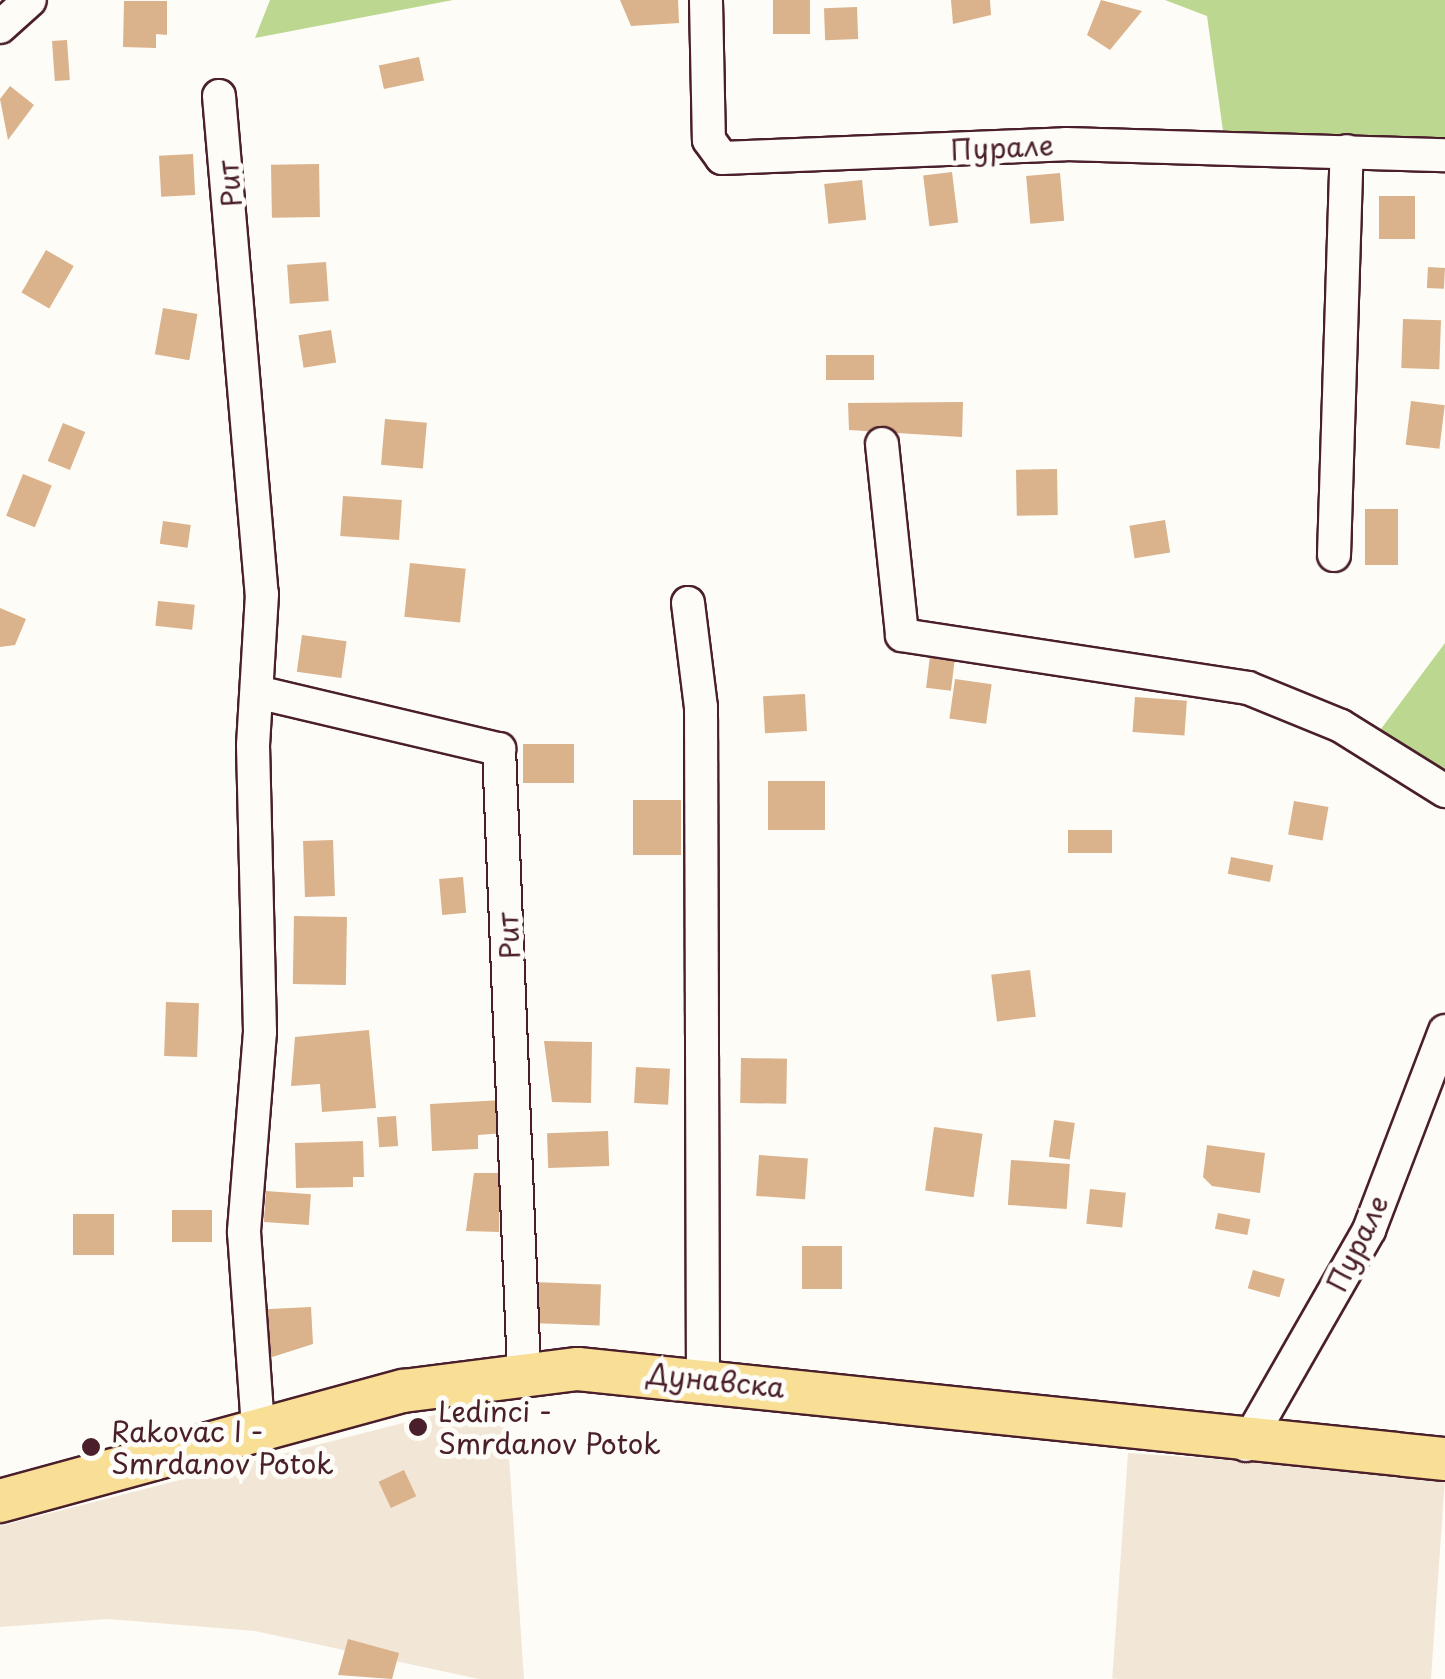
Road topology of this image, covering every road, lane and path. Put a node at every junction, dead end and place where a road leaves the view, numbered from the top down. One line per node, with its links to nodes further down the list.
1 (30, 0): 3 (street)
2 (706, 1): 5 (street, Пурале)
3 (0, 27)
4 (219, 96): 10 (street, Рит)
5 (1347, 151): 6 (street, Пурале); 8 (street)
6 (1445, 154)
7 (882, 444): 11 (street)
8 (1334, 555)
9 (688, 602): 14 (street)
10 (257, 692): 13 (street, Рит); 15 (street, Рит)
11 (1445, 791)
12 (1445, 1031): 16 (street, Пурале)
13 (524, 1372): 14 (main road, Дунавска); 15 (main road, Дунавска)
14 (703, 1378): 16 (main road, Дунавска)
15 (258, 1429): 18 (main road, Дунавска)
16 (1246, 1445): 17 (main road, Дунавска)
17 (1445, 1459)
18 (0, 1501)

